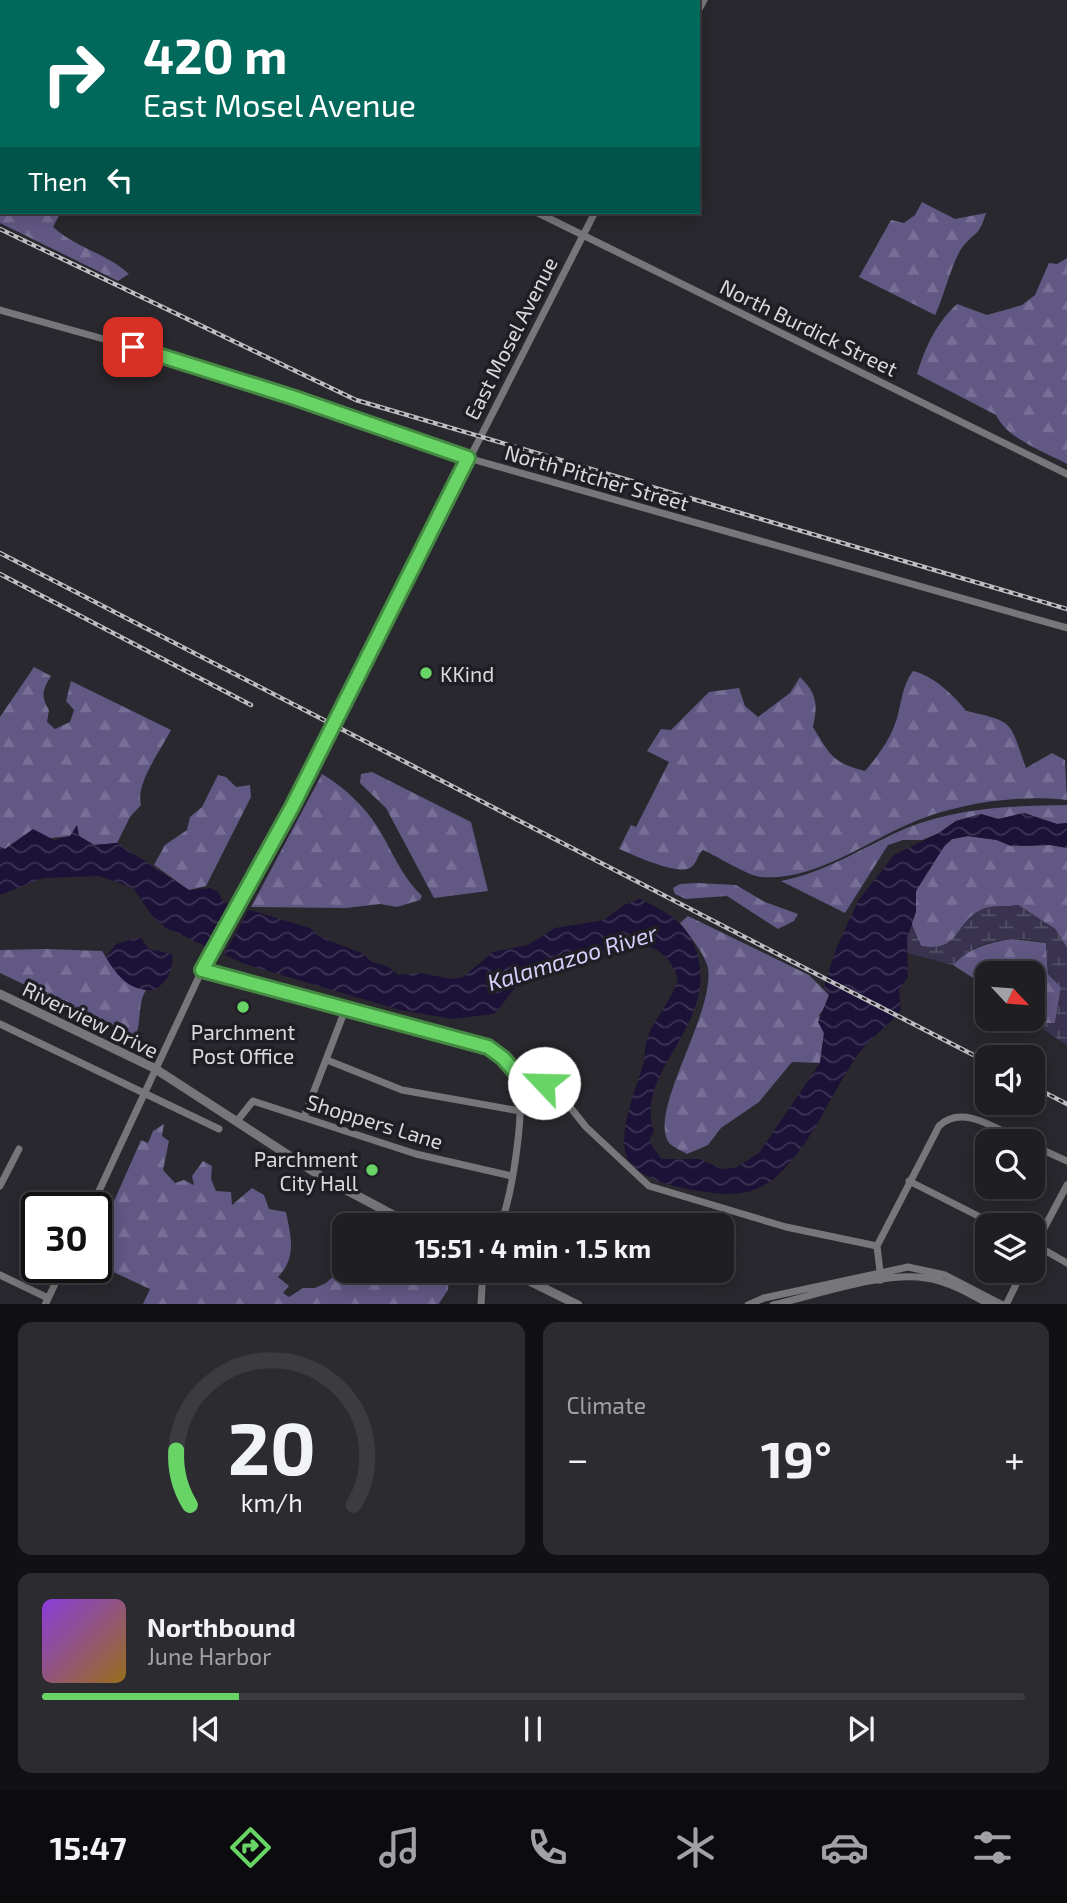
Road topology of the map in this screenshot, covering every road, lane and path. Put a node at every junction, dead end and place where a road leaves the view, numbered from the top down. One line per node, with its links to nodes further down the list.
1 (540, 214): 3 (street, North Burdick Street)
2 (594, 214): 3 (street, East Mosel Avenue)
3 (584, 234): 5 (street, East Mosel Avenue); 6 (street, North Burdick Street)
4 (0, 310): 5 (street, North Pitcher Street)
5 (468, 458): 7 (street, North Pitcher Street); 8 (street, East Mosel Avenue)
6 (1067, 474)
7 (1067, 628)
8 (202, 970): 10 (street); 13 (street, East Mosel Avenue)
9 (0, 994): 13 (street, Riverview Drive)
10 (345, 1010): 12 (street); 14 (street)
11 (0, 1024): 15 (street)
12 (327, 1060): 16 (street); 17 (street)
13 (154, 1068): 15 (street, East Mosel Avenue); 18 (street, Riverview Drive)
14 (517, 1074): 16 (street); 33 (street)
15 (145, 1093): 19 (street); 28 (street, East Mosel Avenue)
16 (520, 1111): 24 (street)
17 (304, 1117): 18 (street, Shoppers Lane); 24 (street, Shoppers Lane)
18 (237, 1121): 29 (street, Riverview Drive)
19 (219, 1129)
20 (996, 1129): 25 (street)
21 (19, 1149): 27 (street)
22 (1045, 1151): 23 (street)
23 (1067, 1161)
24 (512, 1176): 30 (street)
25 (909, 1181): 31 (street); 33 (street)
26 (1067, 1185): 32 (street)
27 (0, 1186)
28 (99, 1192)
29 (390, 1213)
30 (503, 1213)
31 (975, 1214)
32 (1045, 1224)
33 (877, 1246): 36 (street)
34 (1045, 1252): 35 (street)
35 (1067, 1263)
36 (880, 1271): 38 (street); 46 (street); 49 (street)
37 (0, 1275): 43 (street)
38 (881, 1280): 47 (street); 48 (street)
39 (55, 1283): 43 (street)
40 (482, 1283): 44 (street)
41 (534, 1283): 45 (street)
42 (1016, 1283): 49 (street)
43 (47, 1301)
44 (481, 1304)
45 (578, 1304)
46 (748, 1304)
47 (773, 1304)
48 (990, 1304)
49 (1004, 1304)

